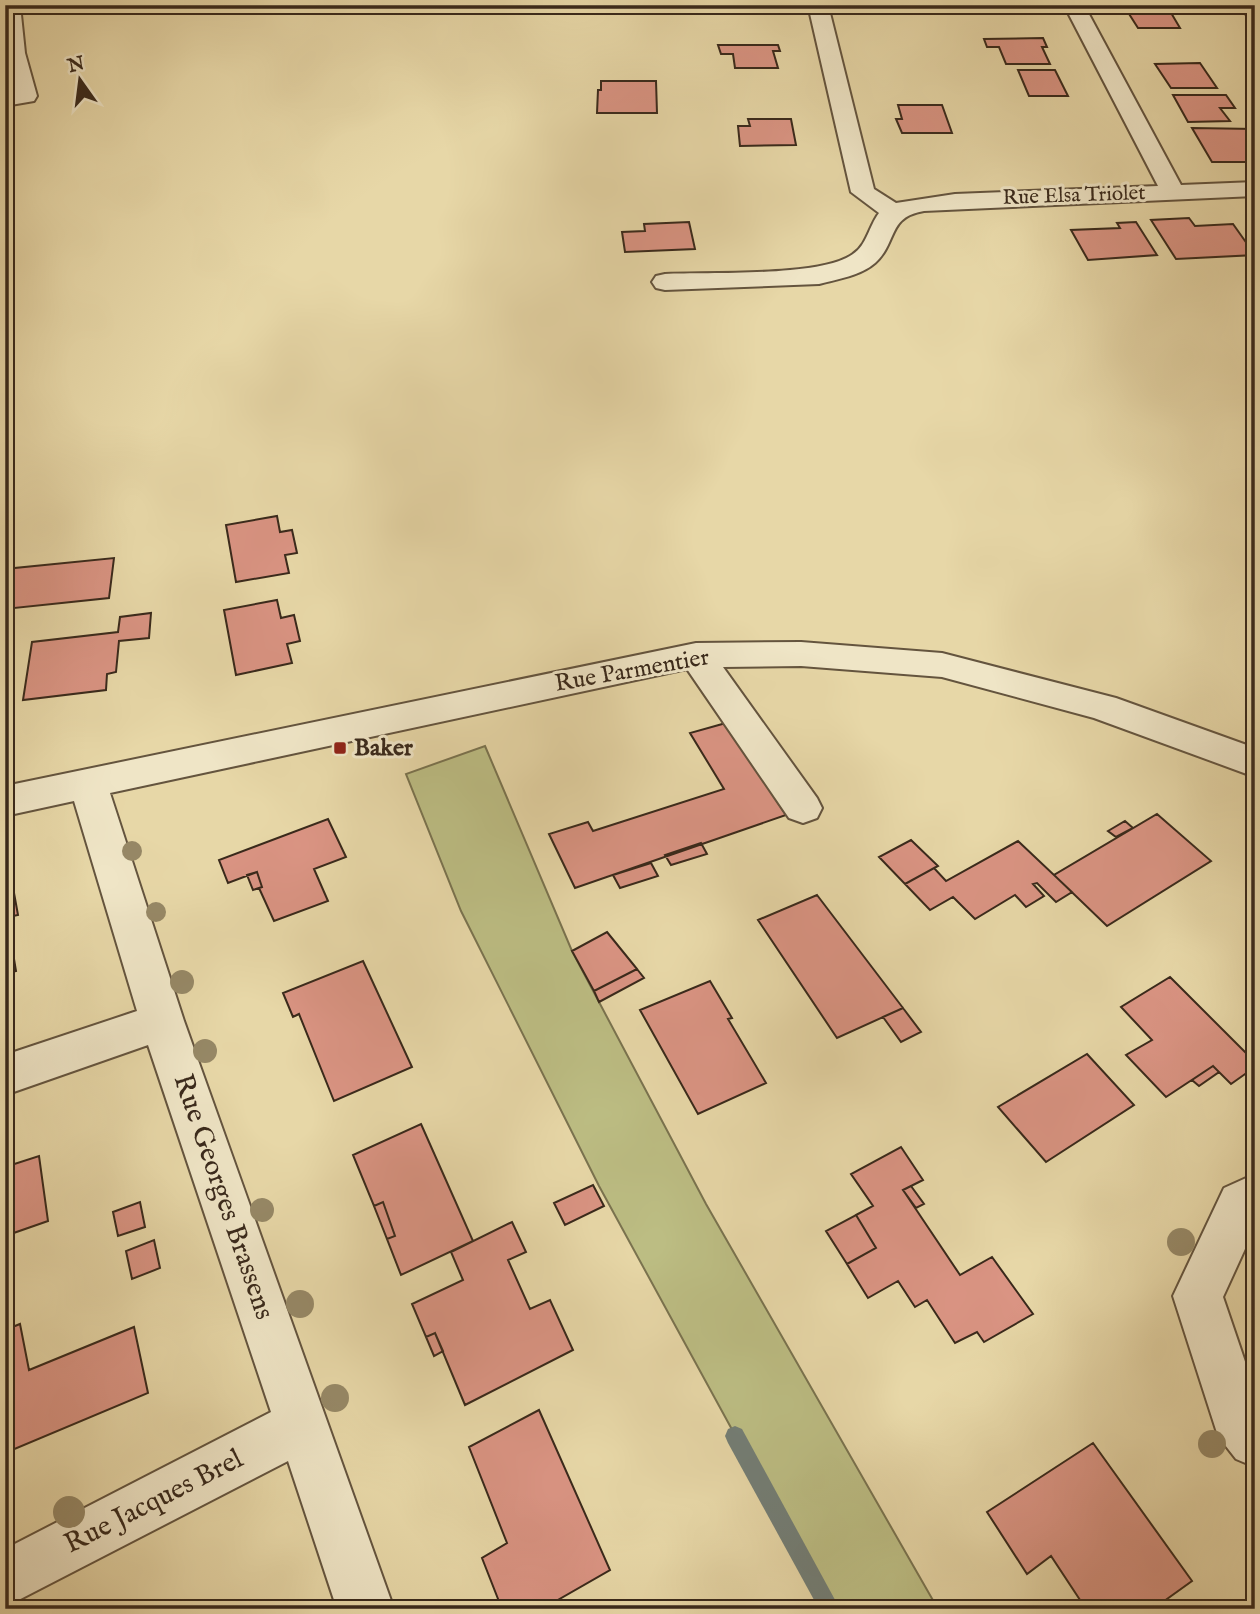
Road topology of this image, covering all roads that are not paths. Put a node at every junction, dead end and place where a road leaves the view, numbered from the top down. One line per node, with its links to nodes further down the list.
1 (10, 5): 4 (street)
2 (818, 5): 7 (street)
3 (1074, 5): 6 (street)
4 (5, 99)
5 (1255, 189): 6 (street, Rue Elsa Triolet)
6 (1173, 192): 7 (street, Rue Elsa Triolet)
7 (894, 212): 8 (street)
8 (665, 282)
9 (696, 655): 10 (street, Rue Parmentier); 11 (street, Rue Parmentier); 13 (street)
10 (1255, 763)
11 (88, 784): 12 (street, Rue Parmentier); 14 (street, Rue Georges Brassens)
12 (5, 801)
13 (803, 808)
14 (162, 1021): 15 (street); 17 (street, Rue Georges Brassens)
15 (5, 1075)
16 (1255, 1196): 18 (street)
17 (302, 1425): 19 (street, Rue Jacques Brel); 20 (street, Rue Georges Brassens)
18 (1255, 1440)
19 (5, 1579)
20 (366, 1609)

